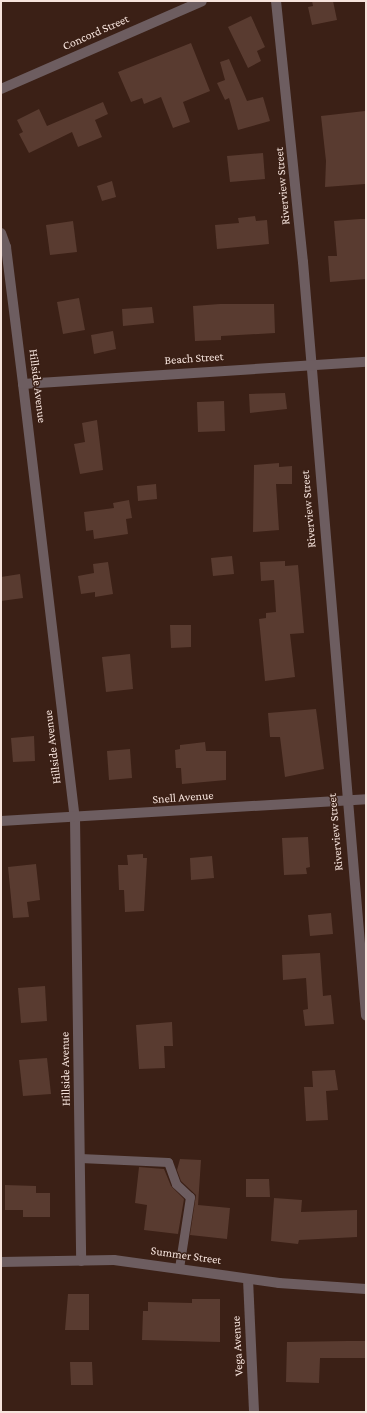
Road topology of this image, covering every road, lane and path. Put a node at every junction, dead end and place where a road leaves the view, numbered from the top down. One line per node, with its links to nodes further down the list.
1 (202, 1): 3 (street, Concord Street)
2 (276, 1): 6 (street, Riverview Street)
3 (1, 89)
4 (1, 233): 7 (street, Hillside Avenue)
5 (366, 362): 6 (street, Beach Street)
6 (311, 364): 7 (street, Beach Street); 9 (street, Riverview Street)
7 (23, 384): 10 (street, Hillside Avenue)
8 (366, 799): 9 (street, Snell Avenue)
9 (347, 800): 10 (street, Snell Avenue); 12 (street, Riverview Street)
10 (75, 818): 11 (street, Snell Avenue); 13 (street, Hillside Avenue)
11 (1, 821)
12 (366, 1015)
13 (80, 1158): 14 (street, Hillside Avenue); 16 (lane)
14 (81, 1261): 15 (street, Summer Street); 16 (street, Summer Street)
15 (1, 1262)
16 (179, 1268): 17 (street, Summer Street)
17 (248, 1279): 18 (street, Summer Street); 19 (street, Vega Avenue)
18 (366, 1289)
19 (254, 1412)

